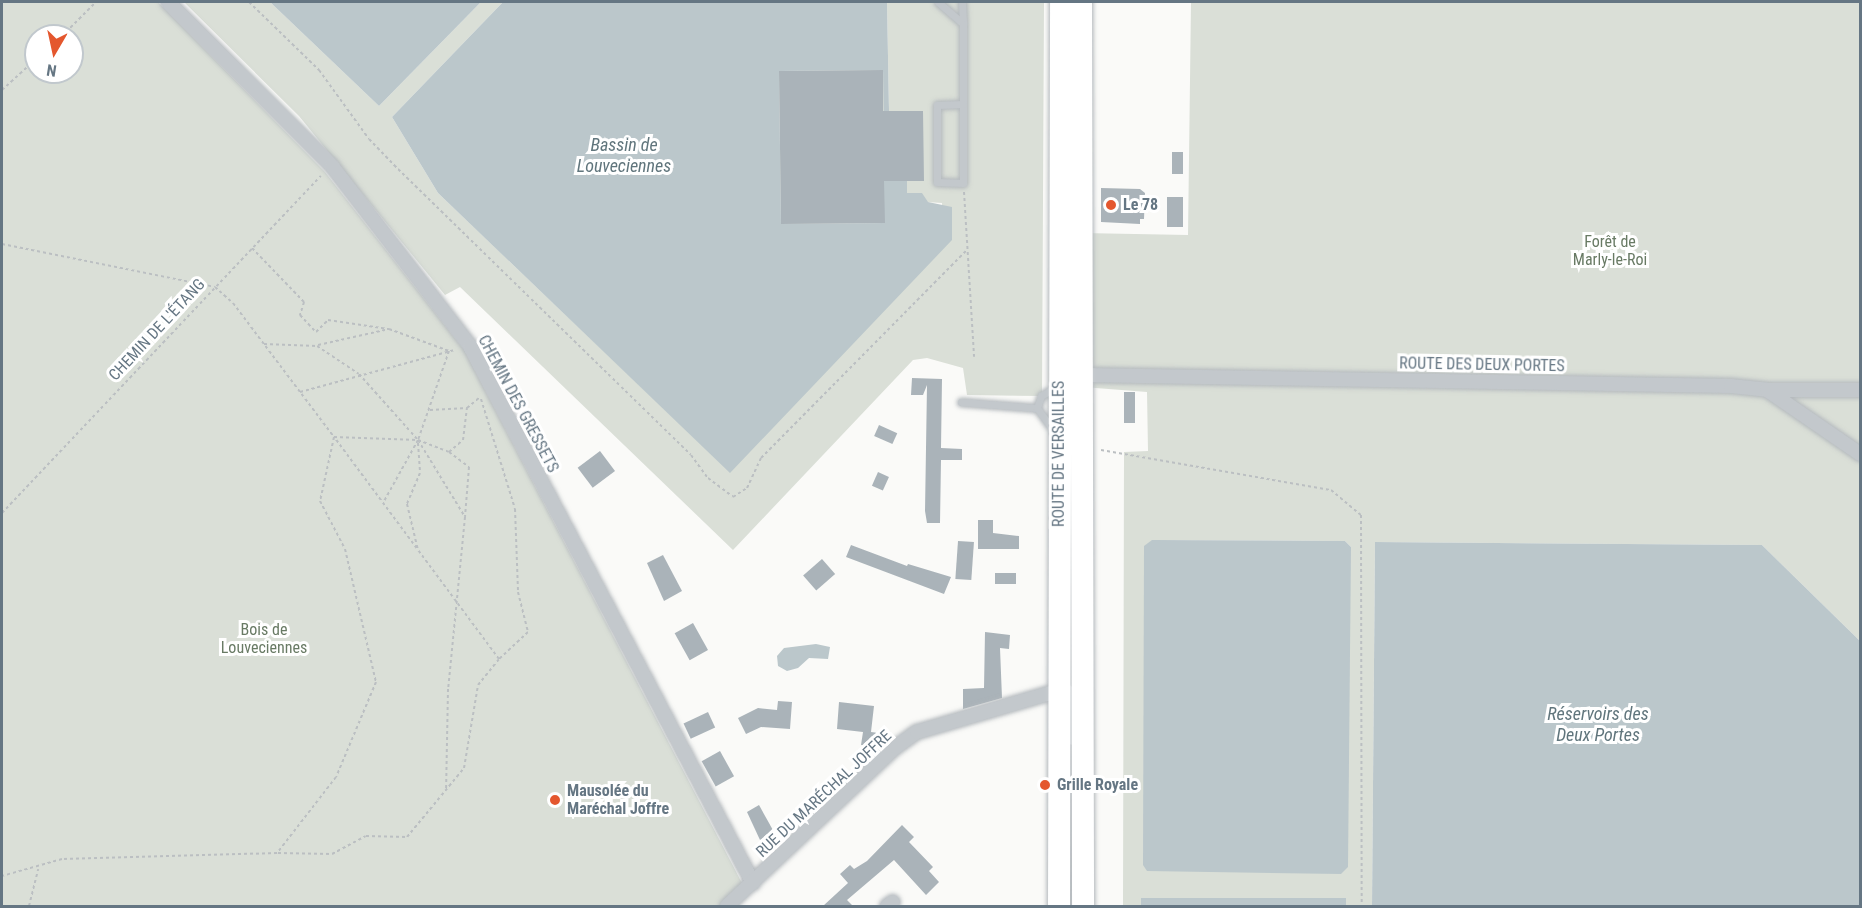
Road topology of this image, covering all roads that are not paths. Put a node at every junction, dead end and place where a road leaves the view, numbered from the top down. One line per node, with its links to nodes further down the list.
1 (168, 2): 19 (street, CHEMIN DES GRESSETS)
2 (938, 2): 6 (lane)
3 (962, 2): 6 (lane)
4 (1061, 2): 9 (main road, ROUTE DE VERSAILLES)
5 (1081, 2): 8 (main road, ROUTE DE VERSAILLES)
6 (963, 24): 7 (lane)
7 (963, 104): 7 (lane)
8 (1083, 375): 10 (street, ROUTE DES DEUX PORTES); 13 (main road, ROUTE DE VERSAILLES)
9 (1059, 385): 13 (street); 14 (lane); 15 (main road, ROUTE DE VERSAILLES)
10 (1767, 390): 11 (street); 16 (street, ROUTE DES DEUX PORTES)
11 (1860, 390)
12 (961, 402): 14 (lane)
13 (1083, 403): 18 (main road, ROUTE DE VERSAILLES)
14 (1037, 408): 15 (lane)
15 (1058, 439): 17 (main road, ROUTE DE VERSAILLES)
16 (1860, 454)
17 (1057, 691): 18 (street); 19 (street, RUE DU MARÉCHAL JOFFRE); 21 (main road, ROUTE DE VERSAILLES)
18 (1084, 787): 22 (main road, ROUTE DE VERSAILLES)
19 (753, 884): 20 (street, RUE DU MARÉCHAL JOFFRE)
20 (727, 906)
21 (1059, 906)
22 (1083, 906)

